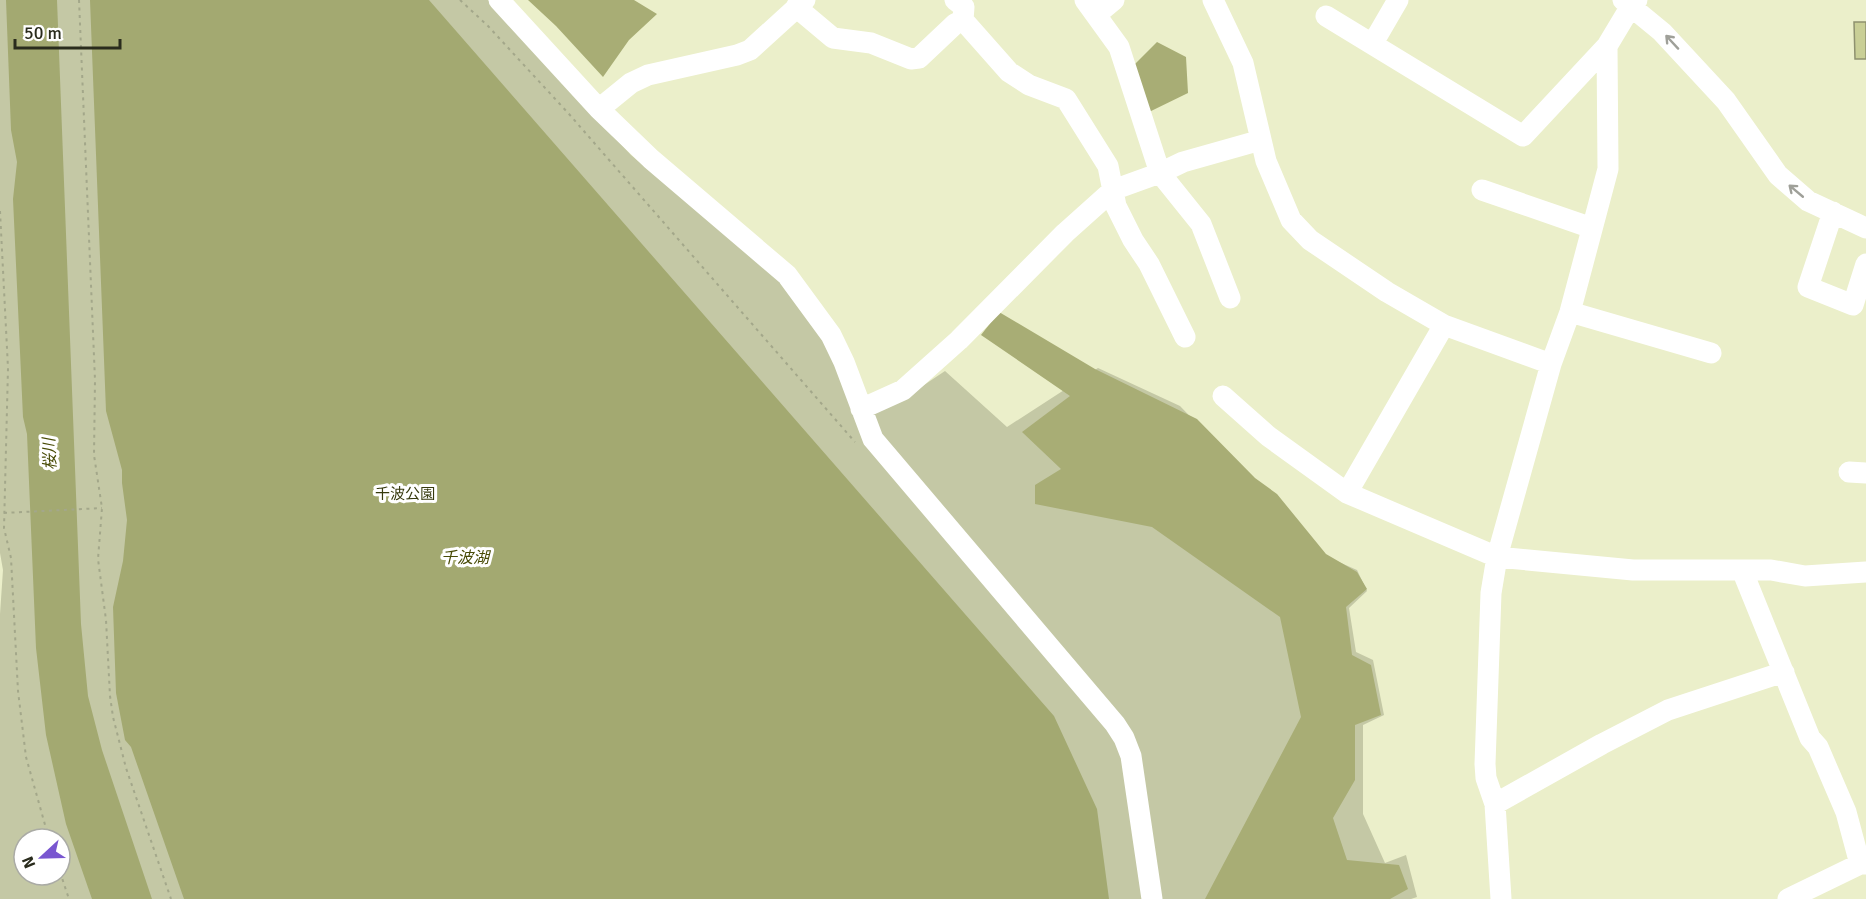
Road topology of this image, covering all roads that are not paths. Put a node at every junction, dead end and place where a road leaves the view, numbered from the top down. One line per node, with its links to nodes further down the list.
1 (499, 0): 13 (street)
2 (955, 0): 10 (street)
3 (1114, 0): 8 (street)
4 (1213, 0): 14 (street)
5 (1398, 0): 11 (street)
6 (1630, 2): 12 (street); 18 (street, one-way to 6)
7 (801, 4): 10 (street); 13 (street)
8 (1090, 8): 15 (street)
9 (1326, 16): 11 (street)
10 (963, 20): 16 (street)
11 (1373, 43): 12 (street)
12 (1607, 46): 19 (street)
13 (599, 109): 29 (street)
14 (1261, 140): 15 (street); 24 (street)
15 (1160, 173): 16 (street); 22 (street)
16 (1113, 190): 25 (street); 29 (street)
17 (1482, 190): 19 (street)
18 (1833, 212): 20 (street); 21 (street)
19 (1592, 228): 23 (street)
20 (1866, 228)
21 (1866, 264)
22 (1230, 298)
23 (1570, 312): 26 (street); 27 (street)
24 (1444, 325): 27 (street); 30 (street)
25 (1185, 337)
26 (1711, 353)
27 (1551, 364): 31 (street)
28 (1223, 396): 30 (street)
29 (861, 409): 38 (street)
30 (1347, 493): 31 (street)
31 (1497, 557): 32 (street); 35 (street)
32 (1742, 570): 33 (street); 34 (street)
33 (1866, 572)
34 (1784, 672): 35 (street); 36 (street)
35 (1495, 804): 39 (street)
36 (1863, 864): 37 (street)
37 (1793, 898)
38 (1152, 899)
39 (1501, 899)

